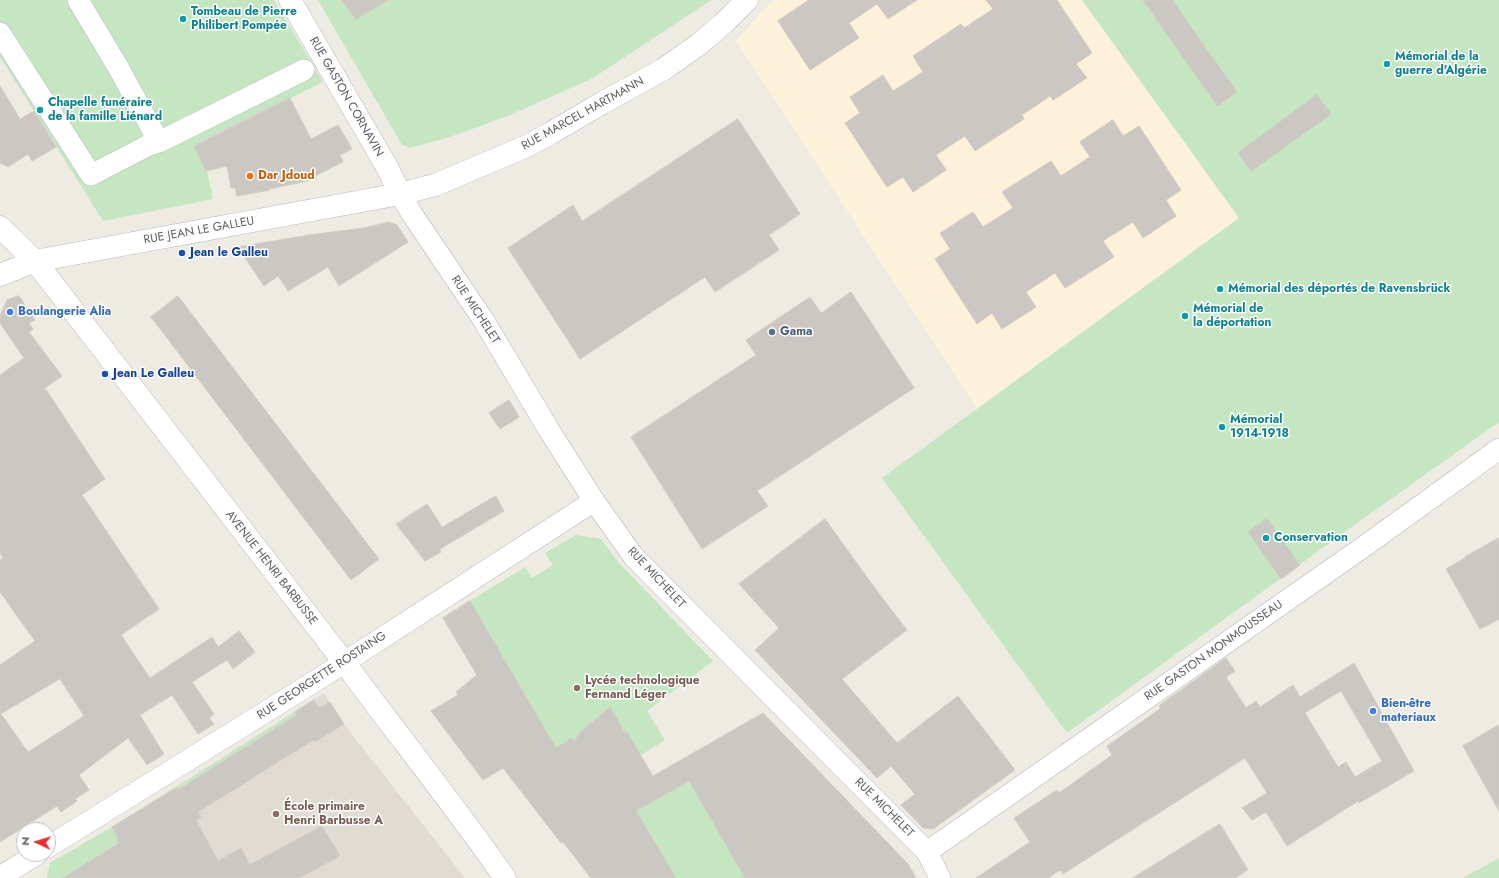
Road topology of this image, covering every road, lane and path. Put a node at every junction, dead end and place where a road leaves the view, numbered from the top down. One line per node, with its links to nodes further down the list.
1 (78, 0): 6 (street)
2 (290, 0): 7 (street, RUE GASTON CORNAVIN)
3 (747, 0): 7 (street, RUE MARCEL HARTMANN)
4 (0, 32): 6 (street)
5 (304, 70): 6 (street)
6 (159, 142)
7 (400, 194): 10 (street, RUE JEAN LE GALLEU); 13 (street, RUE MICHELET)
8 (0, 227): 10 (street, AVENUE HENRI BARBUSSE)
9 (0, 249): 10 (street)
10 (35, 261): 11 (street, RUE JEAN LE GALLEU); 14 (street, AVENUE HENRI BARBUSSE)
11 (0, 275)
12 (1499, 449): 16 (street, RUE GASTON MONMOUSSEAU)
13 (594, 501): 14 (street, RUE GEORGETTE ROSTAING); 16 (street, RUE MICHELET)
14 (344, 662): 15 (street, RUE GEORGETTE ROSTAING); 20 (street, AVENUE HENRI BARBUSSE)
15 (56, 842)
16 (927, 852): 21 (street, RUE MICHELET)
17 (31, 862): 18 (street)
18 (23, 872): 19 (street)
19 (0, 877)
20 (505, 878)
21 (940, 878)

